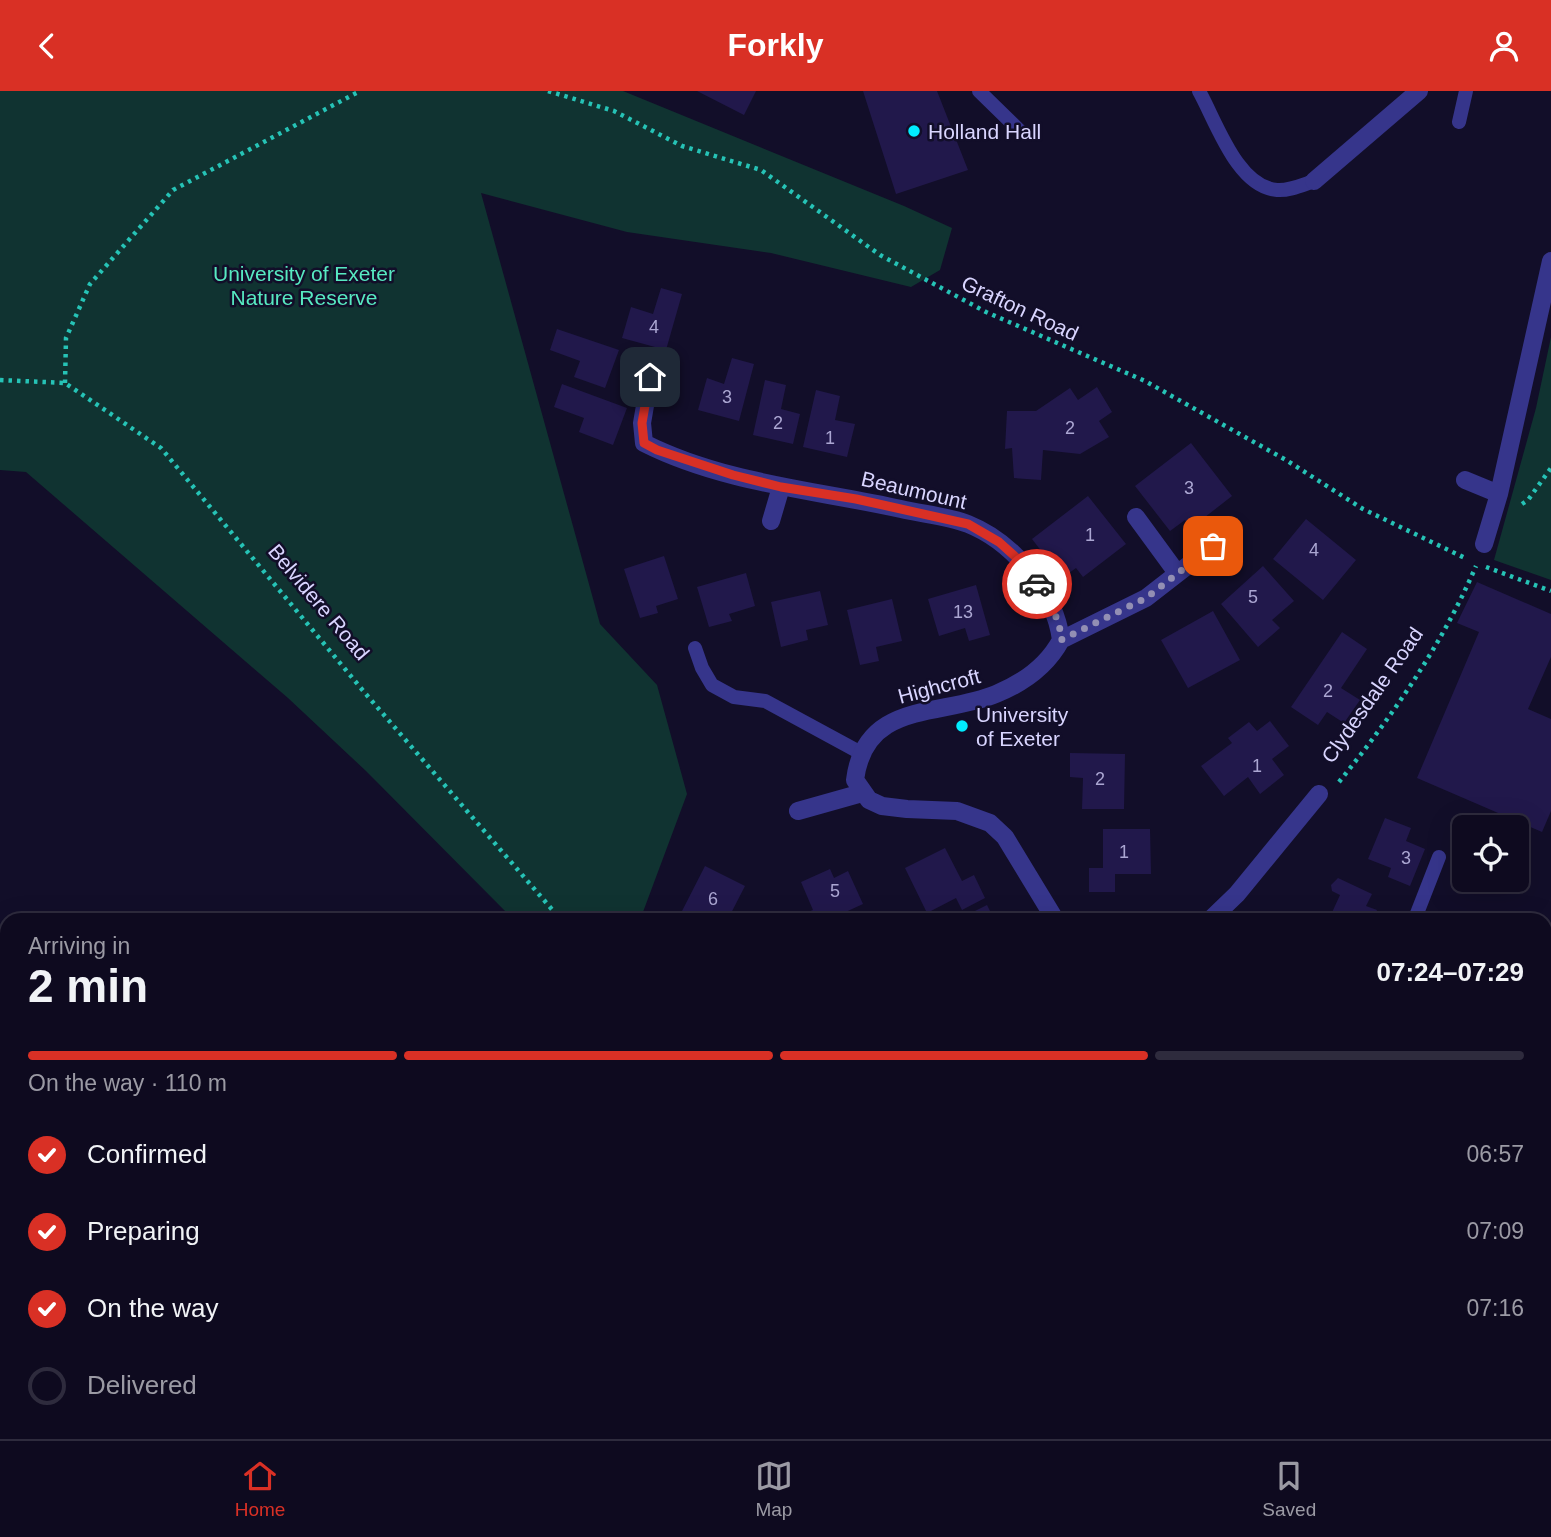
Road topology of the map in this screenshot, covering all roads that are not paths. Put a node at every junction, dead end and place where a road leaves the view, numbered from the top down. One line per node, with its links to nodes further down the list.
1 (979, 91): 6 (lane)
2 (1199, 91): 7 (lane)
3 (1419, 91): 7 (street)
4 (1466, 91): 5 (lane)
5 (1459, 122)
6 (1021, 132)
7 (1314, 181)
8 (1551, 261): 12 (street)
9 (650, 377): 11 (street, Beaumount)
10 (1465, 480): 12 (street)
11 (781, 487): 14 (street); 18 (street, Beaumount)
12 (1499, 494): 16 (street)
13 (1136, 517): 17 (street)
14 (771, 520)
15 (1231, 532): 17 (street)
16 (1484, 544)
17 (1177, 573): 18 (street)
18 (1061, 640): 20 (street, Highcroft)
19 (695, 648): 20 (lane)
20 (862, 753): 21 (street)
21 (862, 793): 23 (street); 25 (street)
22 (1319, 795): 26 (street)
23 (798, 811)
24 (1439, 857): 27 (lane)
25 (1051, 913)
26 (1217, 913)
27 (1417, 913)

